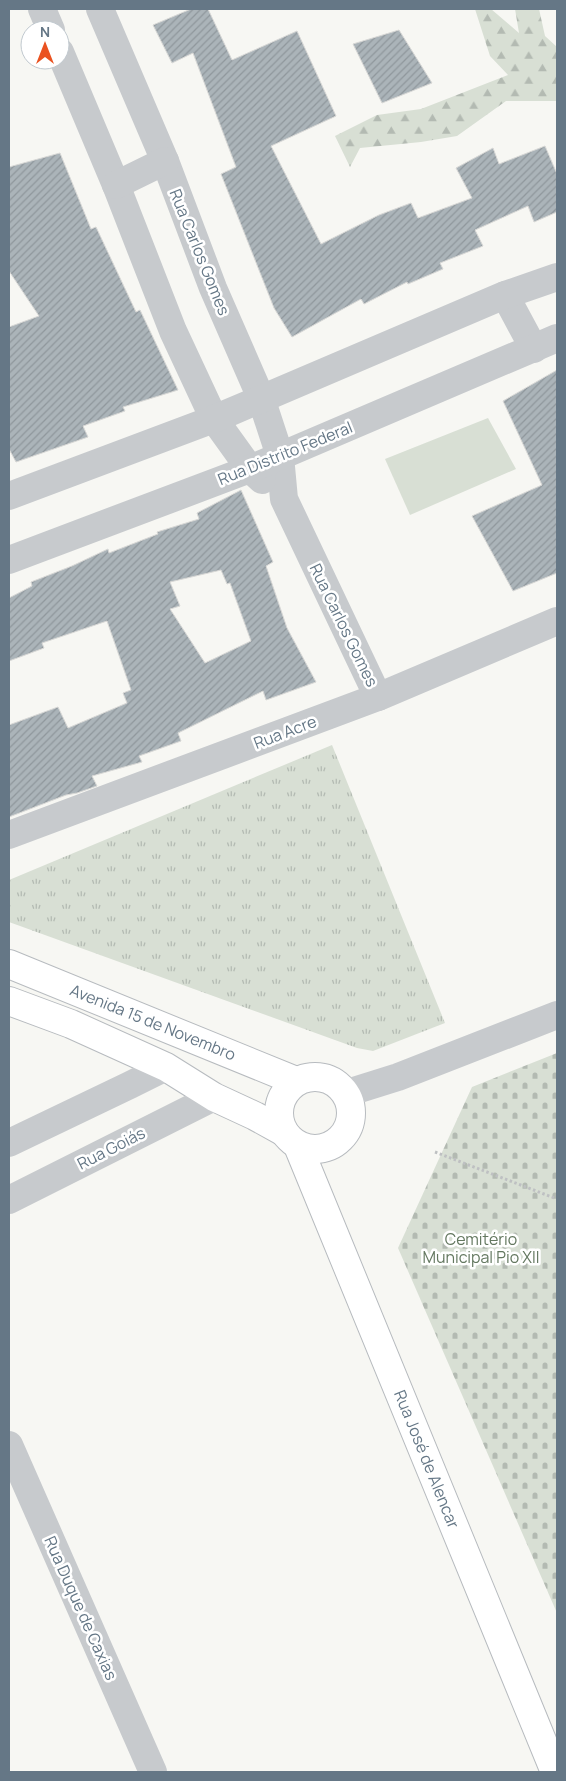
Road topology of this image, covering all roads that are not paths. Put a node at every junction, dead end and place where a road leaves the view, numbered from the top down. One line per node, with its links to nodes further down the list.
1 (100, 9): 3 (street, Rua Carlos Gomes)
2 (68, 70): 4 (street, Rua Carlos Gomes)
3 (165, 161): 4 (street); 8 (street, Rua Carlos Gomes)
4 (116, 185): 9 (street, Rua Carlos Gomes)
5 (557, 277): 6 (street)
6 (505, 295): 7 (street); 8 (street)
7 (546, 343): 10 (street, Rua Distrito Federal)
8 (261, 398): 9 (street); 10 (street, Rua Carlos Gomes)
9 (214, 419): 11 (street, Rua Carlos Gomes); 12 (street)
10 (280, 456): 11 (street, Rua Distrito Federal); 13 (street, Rua Carlos Gomes)
11 (250, 469): 13 (street, Rua Carlos Gomes); 14 (street, Rua Distrito Federal)
12 (9, 496)
13 (284, 499): 16 (street, Rua Carlos Gomes)
14 (9, 558)
15 (557, 621): 16 (street, Rua Acre)
16 (378, 697): 17 (street, Rua Acre)
17 (9, 836)
18 (9, 964): 22 (main road, Avenida 15 de Novembro)
19 (9, 1000): 21 (main road, Avenida 15 de Novembro)
20 (557, 1015): 23 (street)
21 (166, 1066): 24 (main road, Avenida 15 de Novembro); 26 (street)
22 (296, 1081): 23 (main road); 25 (main road)
23 (347, 1093): 25 (main road, Avenida 15 de Novembro)
24 (214, 1097): 25 (main road, Avenida 15 de Novembro); 27 (street, Rua Goiás)
25 (291, 1139): 30 (main road, Rua José de Alencar)
26 (9, 1143)
27 (9, 1200)
28 (9, 1445): 29 (street, Rua Duque de Caxias)
29 (153, 1772)
30 (555, 1772)

